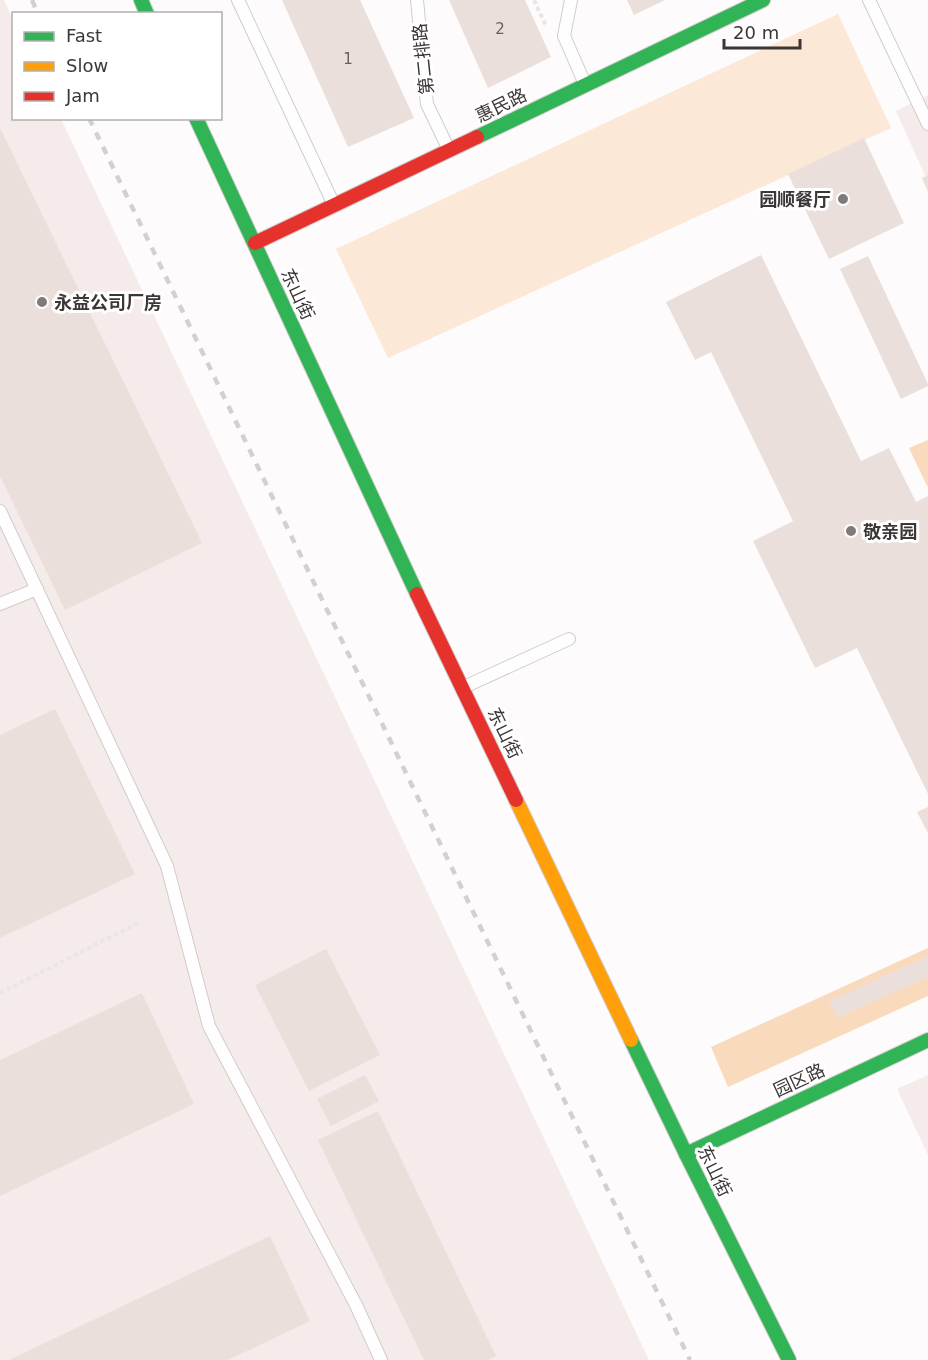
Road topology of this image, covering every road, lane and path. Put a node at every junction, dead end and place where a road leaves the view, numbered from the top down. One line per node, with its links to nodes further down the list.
1 (238, 0): 10 (lane)
2 (417, 0): 9 (lane, 第二排路)
3 (571, 0): 6 (lane)
4 (763, 0): 6 (main road, 惠民路)
5 (869, 0): 8 (lane)
6 (585, 85): 9 (main road, 惠民路)
7 (197, 120): 11 (main road, 东山街)
8 (928, 124)
9 (449, 150): 10 (main road, 惠民路)
10 (334, 205): 11 (main road, 惠民路)
11 (255, 243): 16 (main road, 东山街)
12 (0, 510): 13 (lane)
13 (37, 589): 14 (lane); 21 (lane)
14 (0, 604)
15 (569, 639): 16 (lane)
16 (462, 687): 20 (main road, 东山街)
17 (138, 923): 18 (path)
18 (0, 993)
19 (928, 1040): 20 (main road, 园区路)
20 (686, 1154): 22 (main road, 东山街)
21 (381, 1360)
22 (789, 1360)

